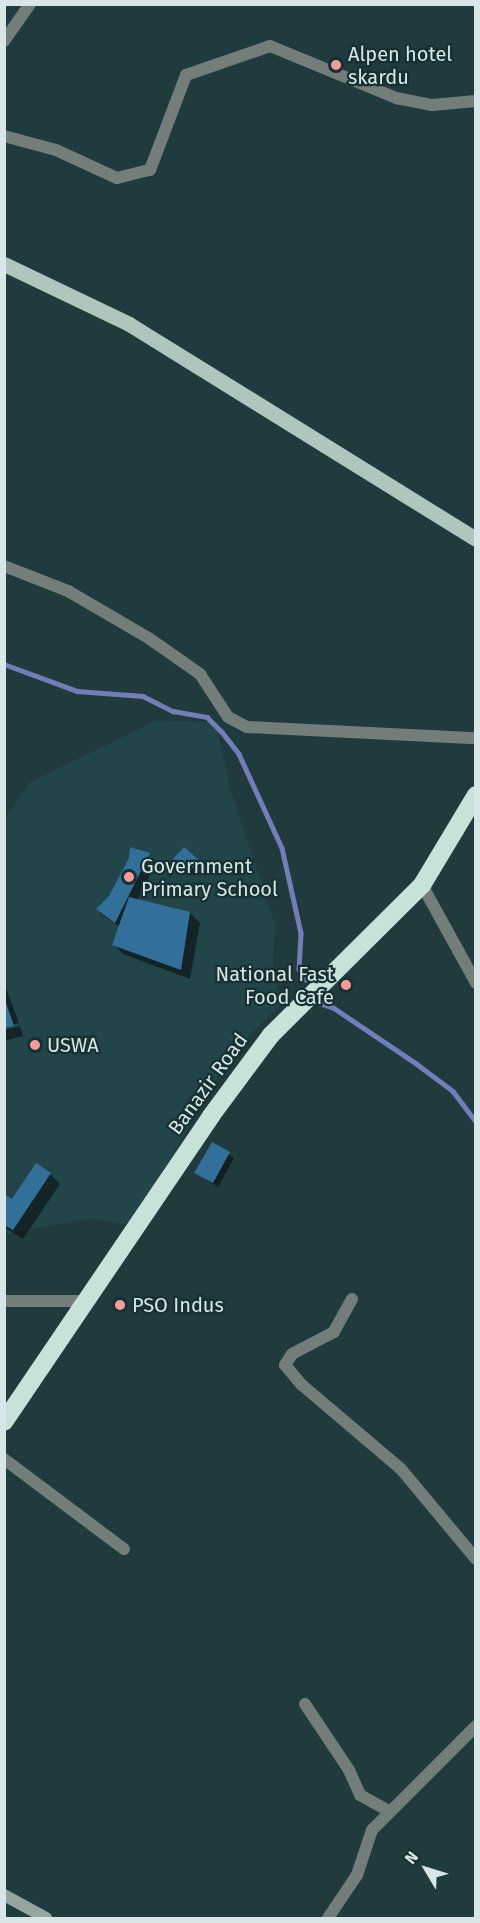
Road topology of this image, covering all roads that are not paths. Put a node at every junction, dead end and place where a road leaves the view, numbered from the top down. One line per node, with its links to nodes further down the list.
1 (30, 4): 2 (street)
2 (4, 41)
3 (476, 101): 4 (street)
4 (4, 136)
5 (4, 264): 6 (main road)
6 (476, 539)
7 (4, 566): 8 (street)
8 (476, 738)
9 (476, 795): 10 (highway, Banazir Road)
10 (422, 885): 11 (street); 14 (highway, Banazir Road)
11 (476, 983)
12 (352, 1299): 18 (street)
13 (4, 1301): 14 (street)
14 (87, 1301): 15 (highway, Banazir Road)
15 (4, 1422)
16 (4, 1459): 17 (street)
17 (124, 1550)
18 (476, 1559)
19 (305, 1704): 21 (street)
20 (476, 1726): 21 (street)
21 (389, 1811): 24 (street)
22 (4, 1895): 23 (street)
23 (46, 1918)
24 (328, 1918)

